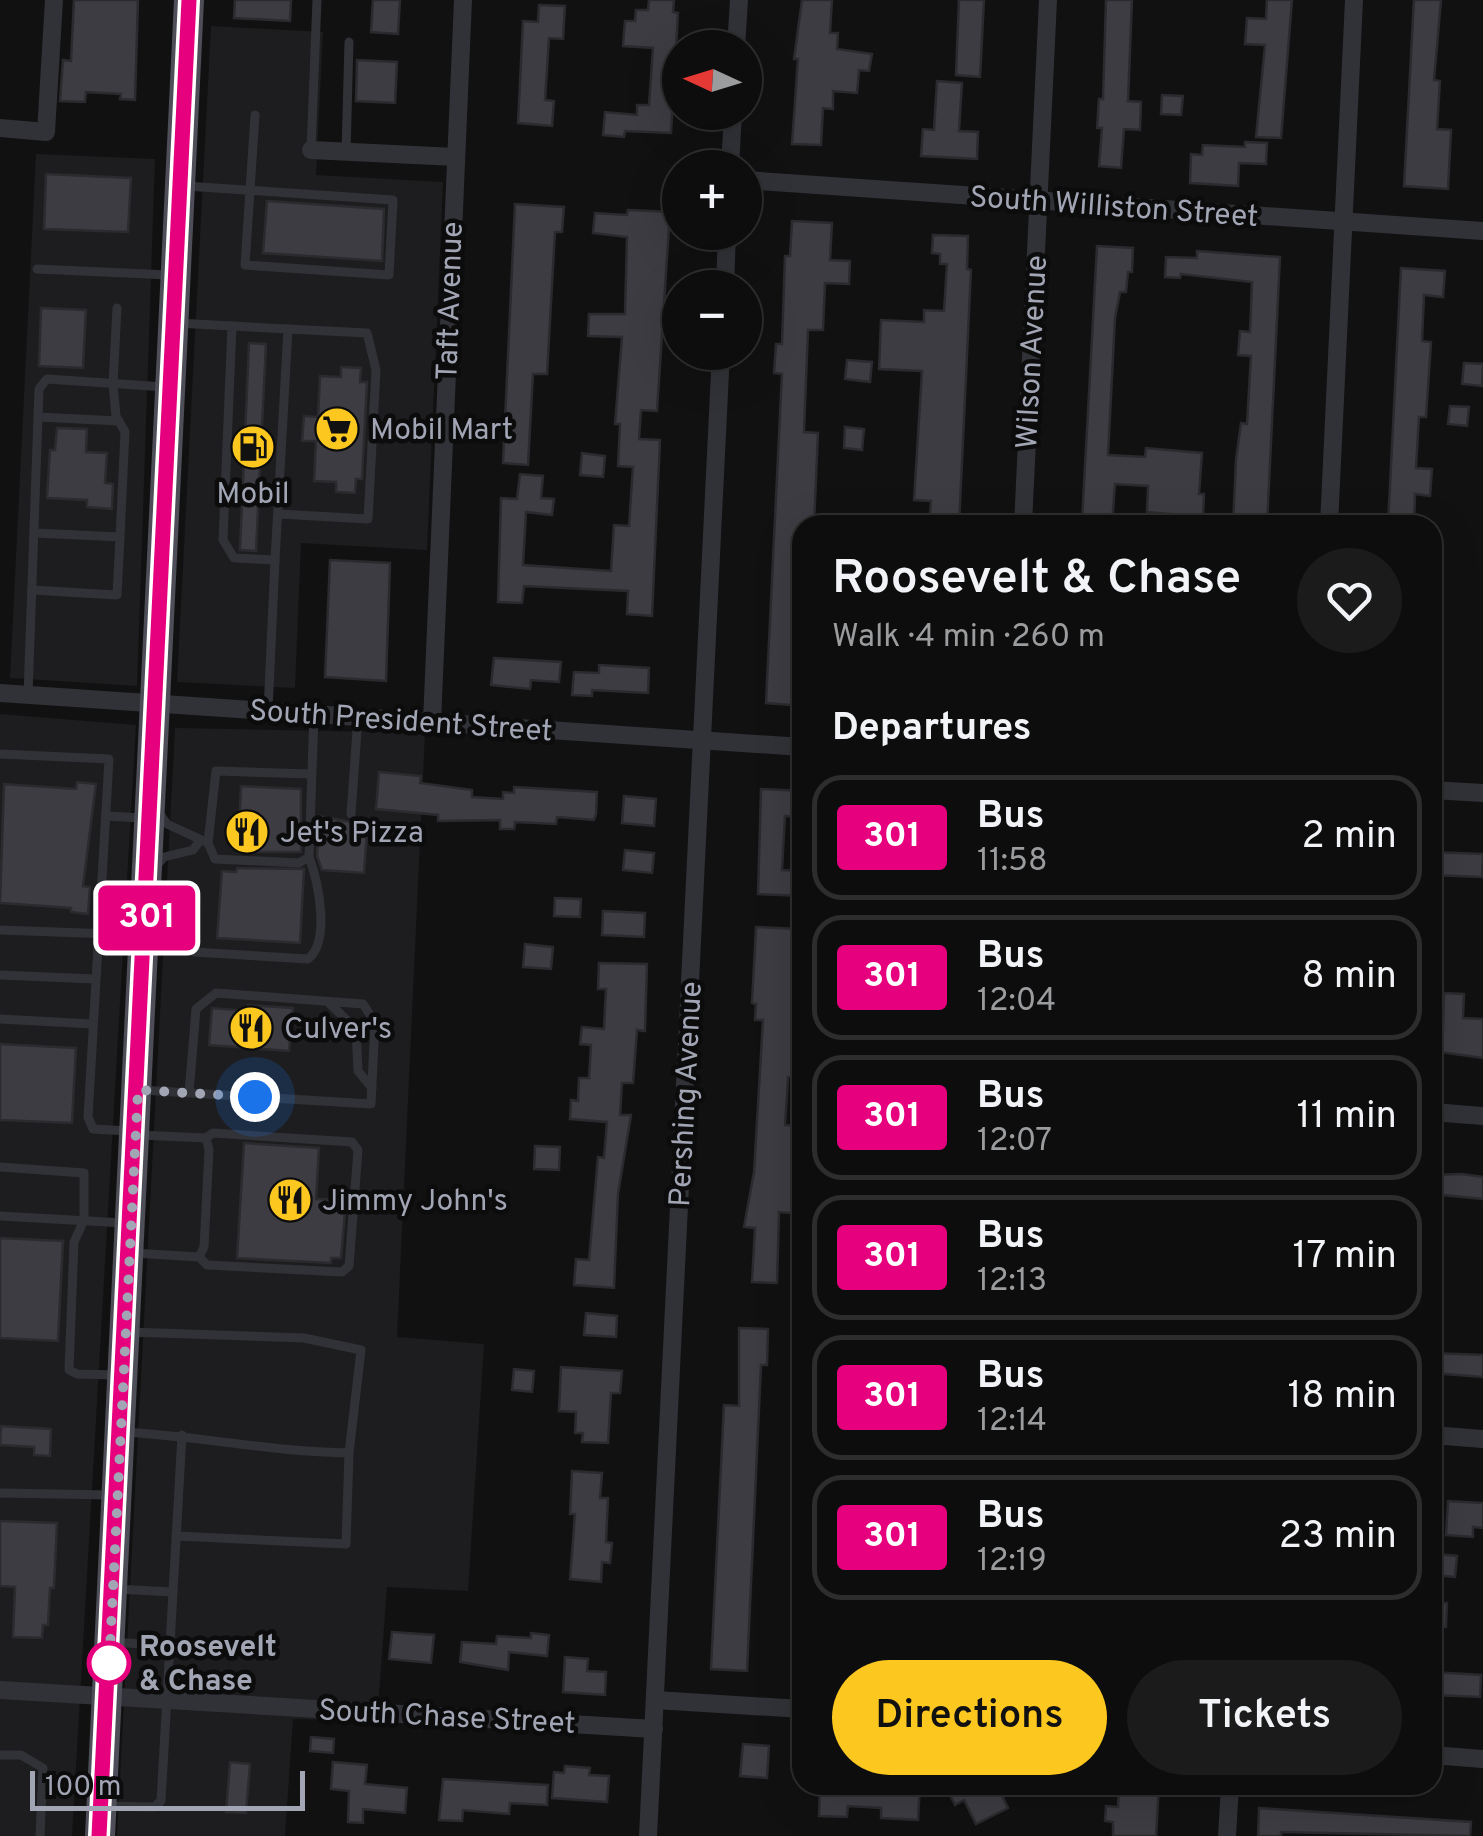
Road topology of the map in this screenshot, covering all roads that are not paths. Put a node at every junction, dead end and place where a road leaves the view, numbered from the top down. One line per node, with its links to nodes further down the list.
1 (54, 0): 11 (street)
2 (189, 0): 16 (main road)
3 (317, 0): 12 (lane)
4 (463, 0): 14 (street, Taft Avenue)
5 (739, 0): 8 (street)
6 (1048, 0): 18 (street, Wilson Avenue)
7 (1354, 0): 19 (street)
8 (737, 30)
9 (348, 42): 13 (lane)
10 (255, 115): 17 (lane)
11 (0, 128)
12 (311, 150): 13 (street)
13 (346, 153): 14 (street)
14 (455, 157): 45 (street, Taft Avenue)
15 (762, 181): 18 (street, South Williston Street)
16 (181, 186): 17 (lane); 22 (main road)
17 (250, 190): 17 (lane)
18 (1038, 200): 19 (street, South Williston Street); 33 (street, Wilson Avenue)
19 (1343, 222): 20 (street, South Williston Street); 34 (street)
20 (1483, 231)
21 (38, 269): 22 (lane)
22 (176, 275): 24 (main road)
23 (117, 308): 28 (lane)
24 (174, 323): 25 (lane); 29 (main road)
25 (232, 326): 26 (lane); 37 (lane)
26 (288, 328): 32 (lane); 32 (lane)
27 (720, 370): 46 (street, Pershing Avenue)
28 (114, 384): 29 (lane); 30 (lane); 31 (lane)
29 (172, 387): 41 (main road)
30 (38, 416): 31 (lane); 35 (lane)
31 (119, 421): 36 (lane)
32 (279, 514): 37 (lane)
33 (1023, 515)
34 (1329, 515)
35 (34, 533): 36 (lane); 38 (lane)
36 (120, 537): 38 (lane)
37 (275, 560): 42 (lane)
38 (32, 590): 40 (lane)
39 (0, 693): 40 (street, South President Street)
40 (28, 695): 41 (street, South President Street)
41 (157, 704): 42 (street, South President Street); 52 (main road)
42 (268, 711): 43 (street, South President Street)
43 (314, 714): 44 (street, South President Street); 49 (lane)
44 (358, 717): 45 (street, South President Street); 53 (lane)
45 (432, 722): 46 (street, South President Street)
46 (702, 740): 47 (street, South President Street); 96 (street, Pershing Avenue)
47 (792, 746)
48 (0, 754): 54 (lane)
49 (310, 774): 55 (lane); 56 (lane)
50 (1442, 791): 51 (street)
51 (1483, 793)
52 (152, 808): 54 (lane); 55 (lane); 57 (main road)
53 (352, 814)
54 (106, 816): 59 (lane)
55 (204, 842): 56 (lane); 57 (lane)
56 (309, 857): 61 (lane)
57 (148, 885): 60 (main road); 61 (lane)
58 (0, 930): 59 (lane)
59 (98, 934): 60 (lane); 63 (lane)
60 (146, 936): 61 (lane); 68 (main road)
61 (194, 938)
62 (0, 974): 63 (lane)
63 (95, 979): 66 (lane)
64 (327, 1001): 67 (lane); 67 (lane); 69 (lane)
65 (0, 1019): 66 (lane)
66 (92, 1024): 72 (lane)
67 (372, 1088): 69 (lane)
68 (138, 1090): 69 (lane); 72 (main road)
69 (189, 1093)
70 (1442, 1113): 71 (street)
71 (1483, 1116)
72 (136, 1133): 73 (lane); 77 (main road)
73 (206, 1138): 78 (lane); 78 (lane)
74 (0, 1168): 76 (lane)
75 (0, 1216): 76 (lane)
76 (84, 1220): 77 (lane); 80 (lane)
77 (131, 1238): 78 (lane); 79 (main road)
78 (199, 1257)
79 (126, 1332): 80 (main road); 85 (lane)
80 (124, 1376): 81 (main road)
81 (121, 1432): 82 (lane); 87 (main road)
82 (182, 1435): 85 (lane); 88 (lane)
83 (1442, 1436): 84 (street)
84 (1483, 1439)
85 (349, 1453): 88 (lane)
86 (0, 1493): 87 (lane)
87 (118, 1496): 89 (main road)
88 (176, 1536): 90 (lane)
89 (113, 1589): 90 (lane); 91 (main road)
90 (173, 1592): 92 (lane)
91 (110, 1641): 92 (lane); 94 (main road)
92 (170, 1646): 95 (lane)
93 (0, 1690): 94 (street, South Chase Street)
94 (108, 1696): 95 (street, South Chase Street); 103 (main road)
95 (167, 1700): 98 (street, South Chase Street); 103 (lane)
96 (655, 1700): 97 (street); 98 (street, Pershing Avenue)
97 (792, 1708)
98 (654, 1729): 105 (street, Pershing Avenue)
99 (0, 1755): 104 (lane)
100 (1442, 1757): 101 (street)
101 (1483, 1759)
102 (1229, 1795): 106 (street)
103 (100, 1821)
104 (40, 1836)
105 (648, 1836)
106 (1227, 1836)

